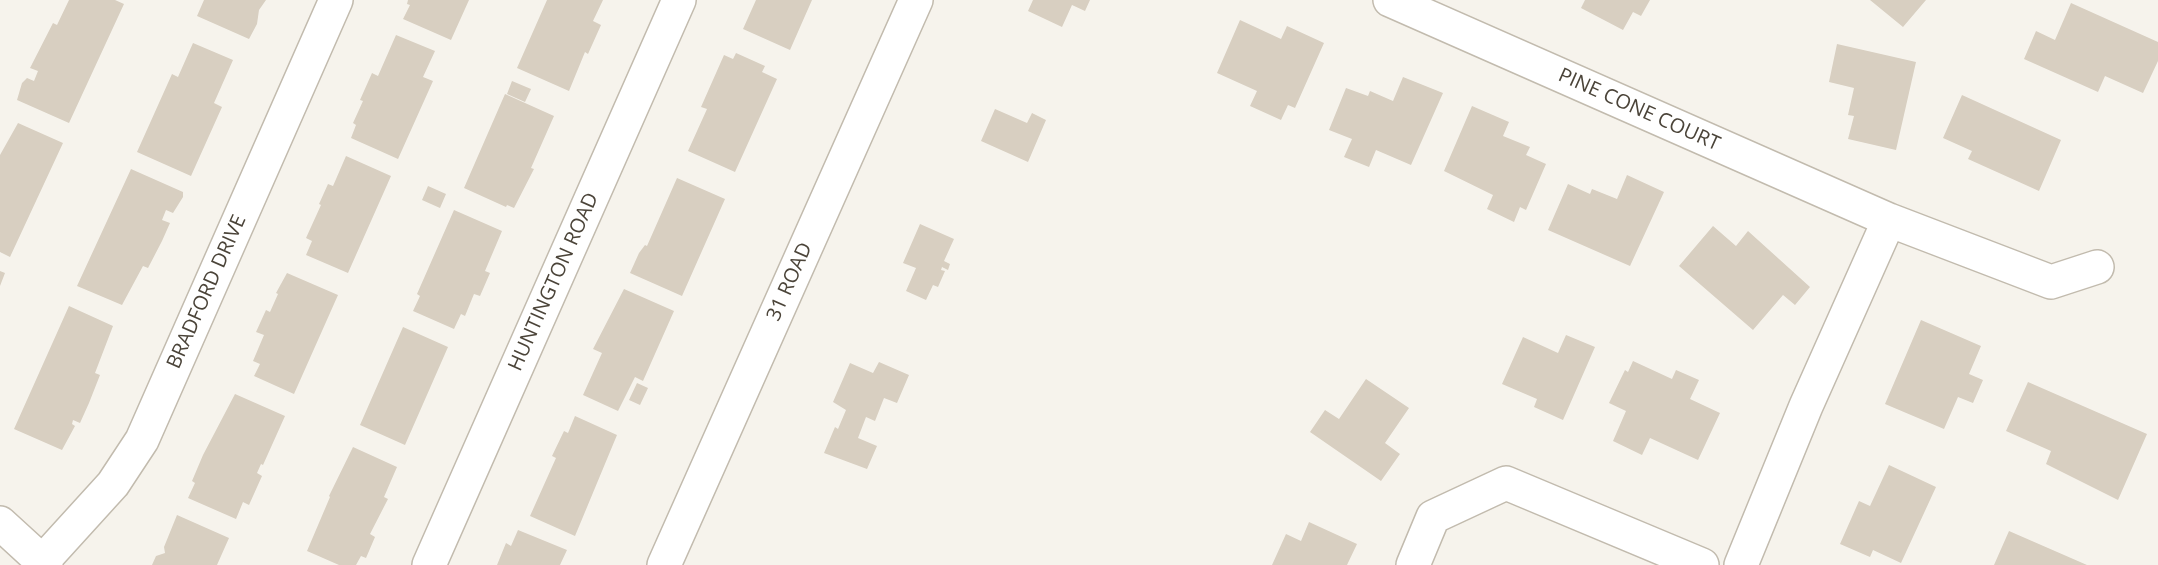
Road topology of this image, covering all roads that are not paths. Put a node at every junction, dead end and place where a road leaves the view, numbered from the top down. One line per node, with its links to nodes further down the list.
1 (336, 0): 8 (street, BRADFORD DRIVE)
2 (680, 0): 9 (street, HUNTINGTON ROAD)
3 (916, 0): 10 (street, 31 ROAD)
4 (1390, 0): 5 (street, PINE CONE COURT)
5 (1889, 220): 6 (street, PINE CONE COURT); 13 (street)
6 (2097, 267)
7 (0, 523): 8 (street)
8 (44, 563)
9 (429, 565)
10 (664, 565)
11 (1413, 565): 12 (street)
12 (1702, 565)
13 (1741, 565)

